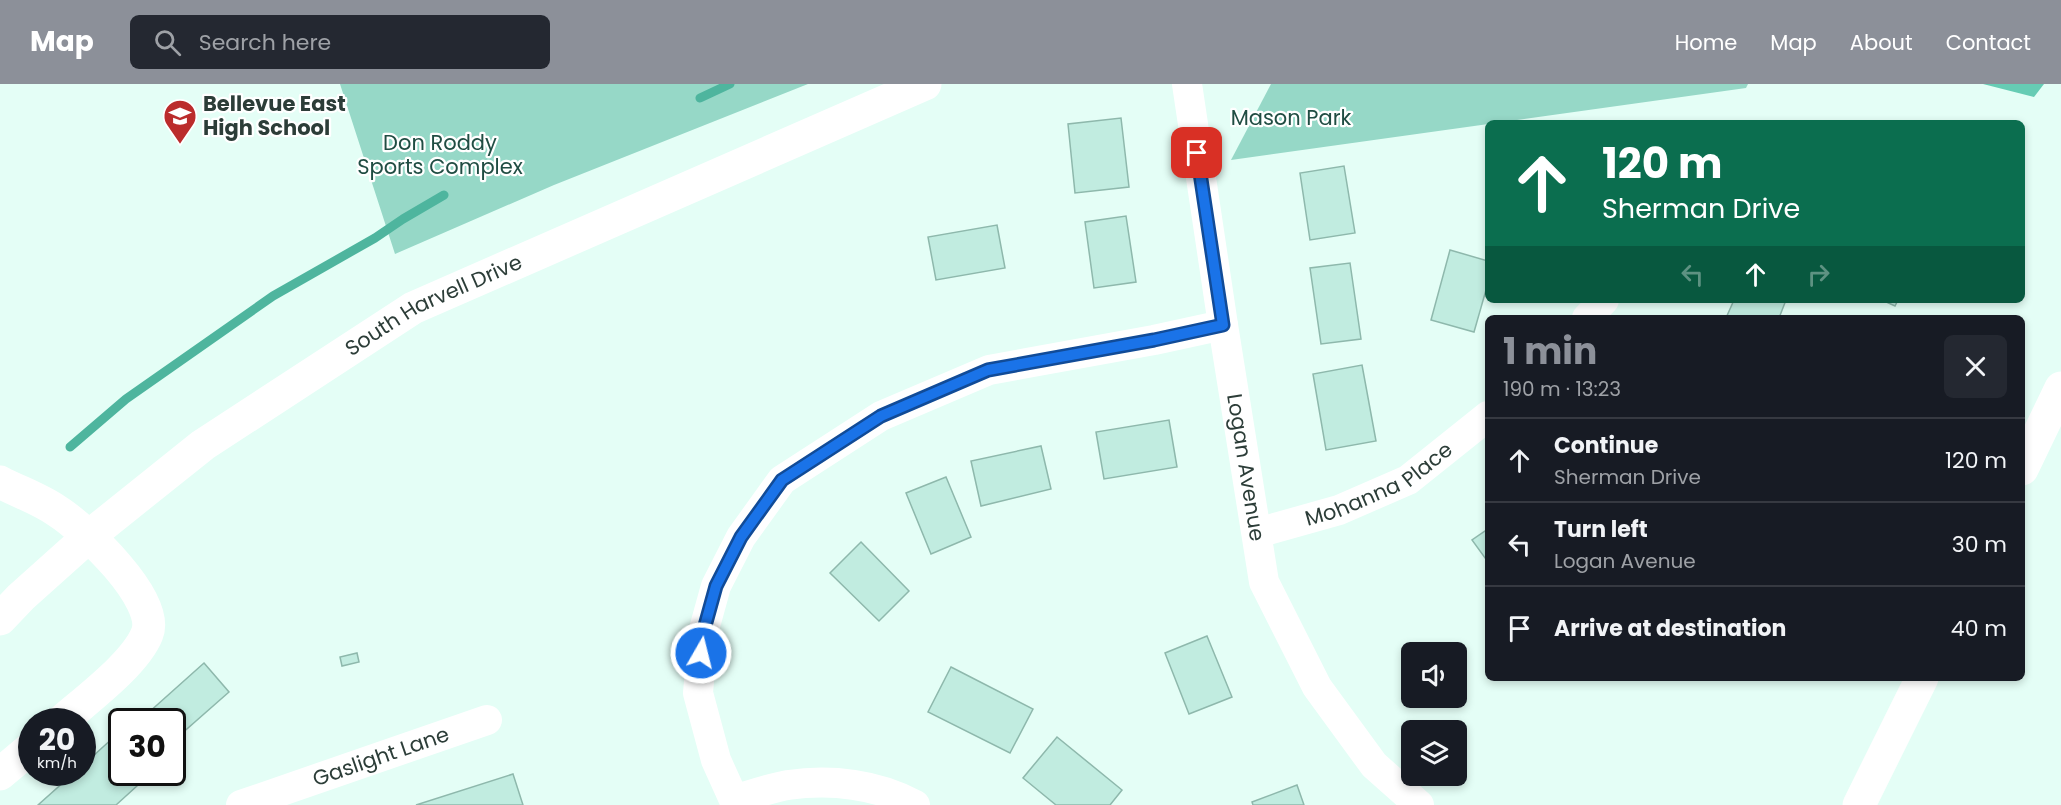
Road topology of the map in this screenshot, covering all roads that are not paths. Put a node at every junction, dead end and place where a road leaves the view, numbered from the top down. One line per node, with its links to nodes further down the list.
1 (925, 84): 11 (main road, South Harvell Drive)
2 (1187, 84): 5 (street, Logan Avenue)
3 (1601, 303): 4 (street)
4 (1590, 315)
5 (1223, 325): 10 (street, Logan Avenue); 19 (street)
6 (2061, 388): 8 (main road)
7 (1485, 418): 10 (street, Mohanna Place)
8 (2025, 463)
9 (0, 482): 11 (main road)
10 (1257, 533): 20 (street, Logan Avenue)
11 (88, 537): 12 (main road, South Harvell Drive); 14 (main road)
12 (0, 619)
13 (1921, 681): 21 (main road)
14 (76, 708)
15 (487, 720): 18 (street, Gaslight Lane)
16 (18, 759): 17 (main road)
17 (0, 774)
18 (241, 805)
19 (915, 805)
20 (1419, 805)
21 (1859, 805)

